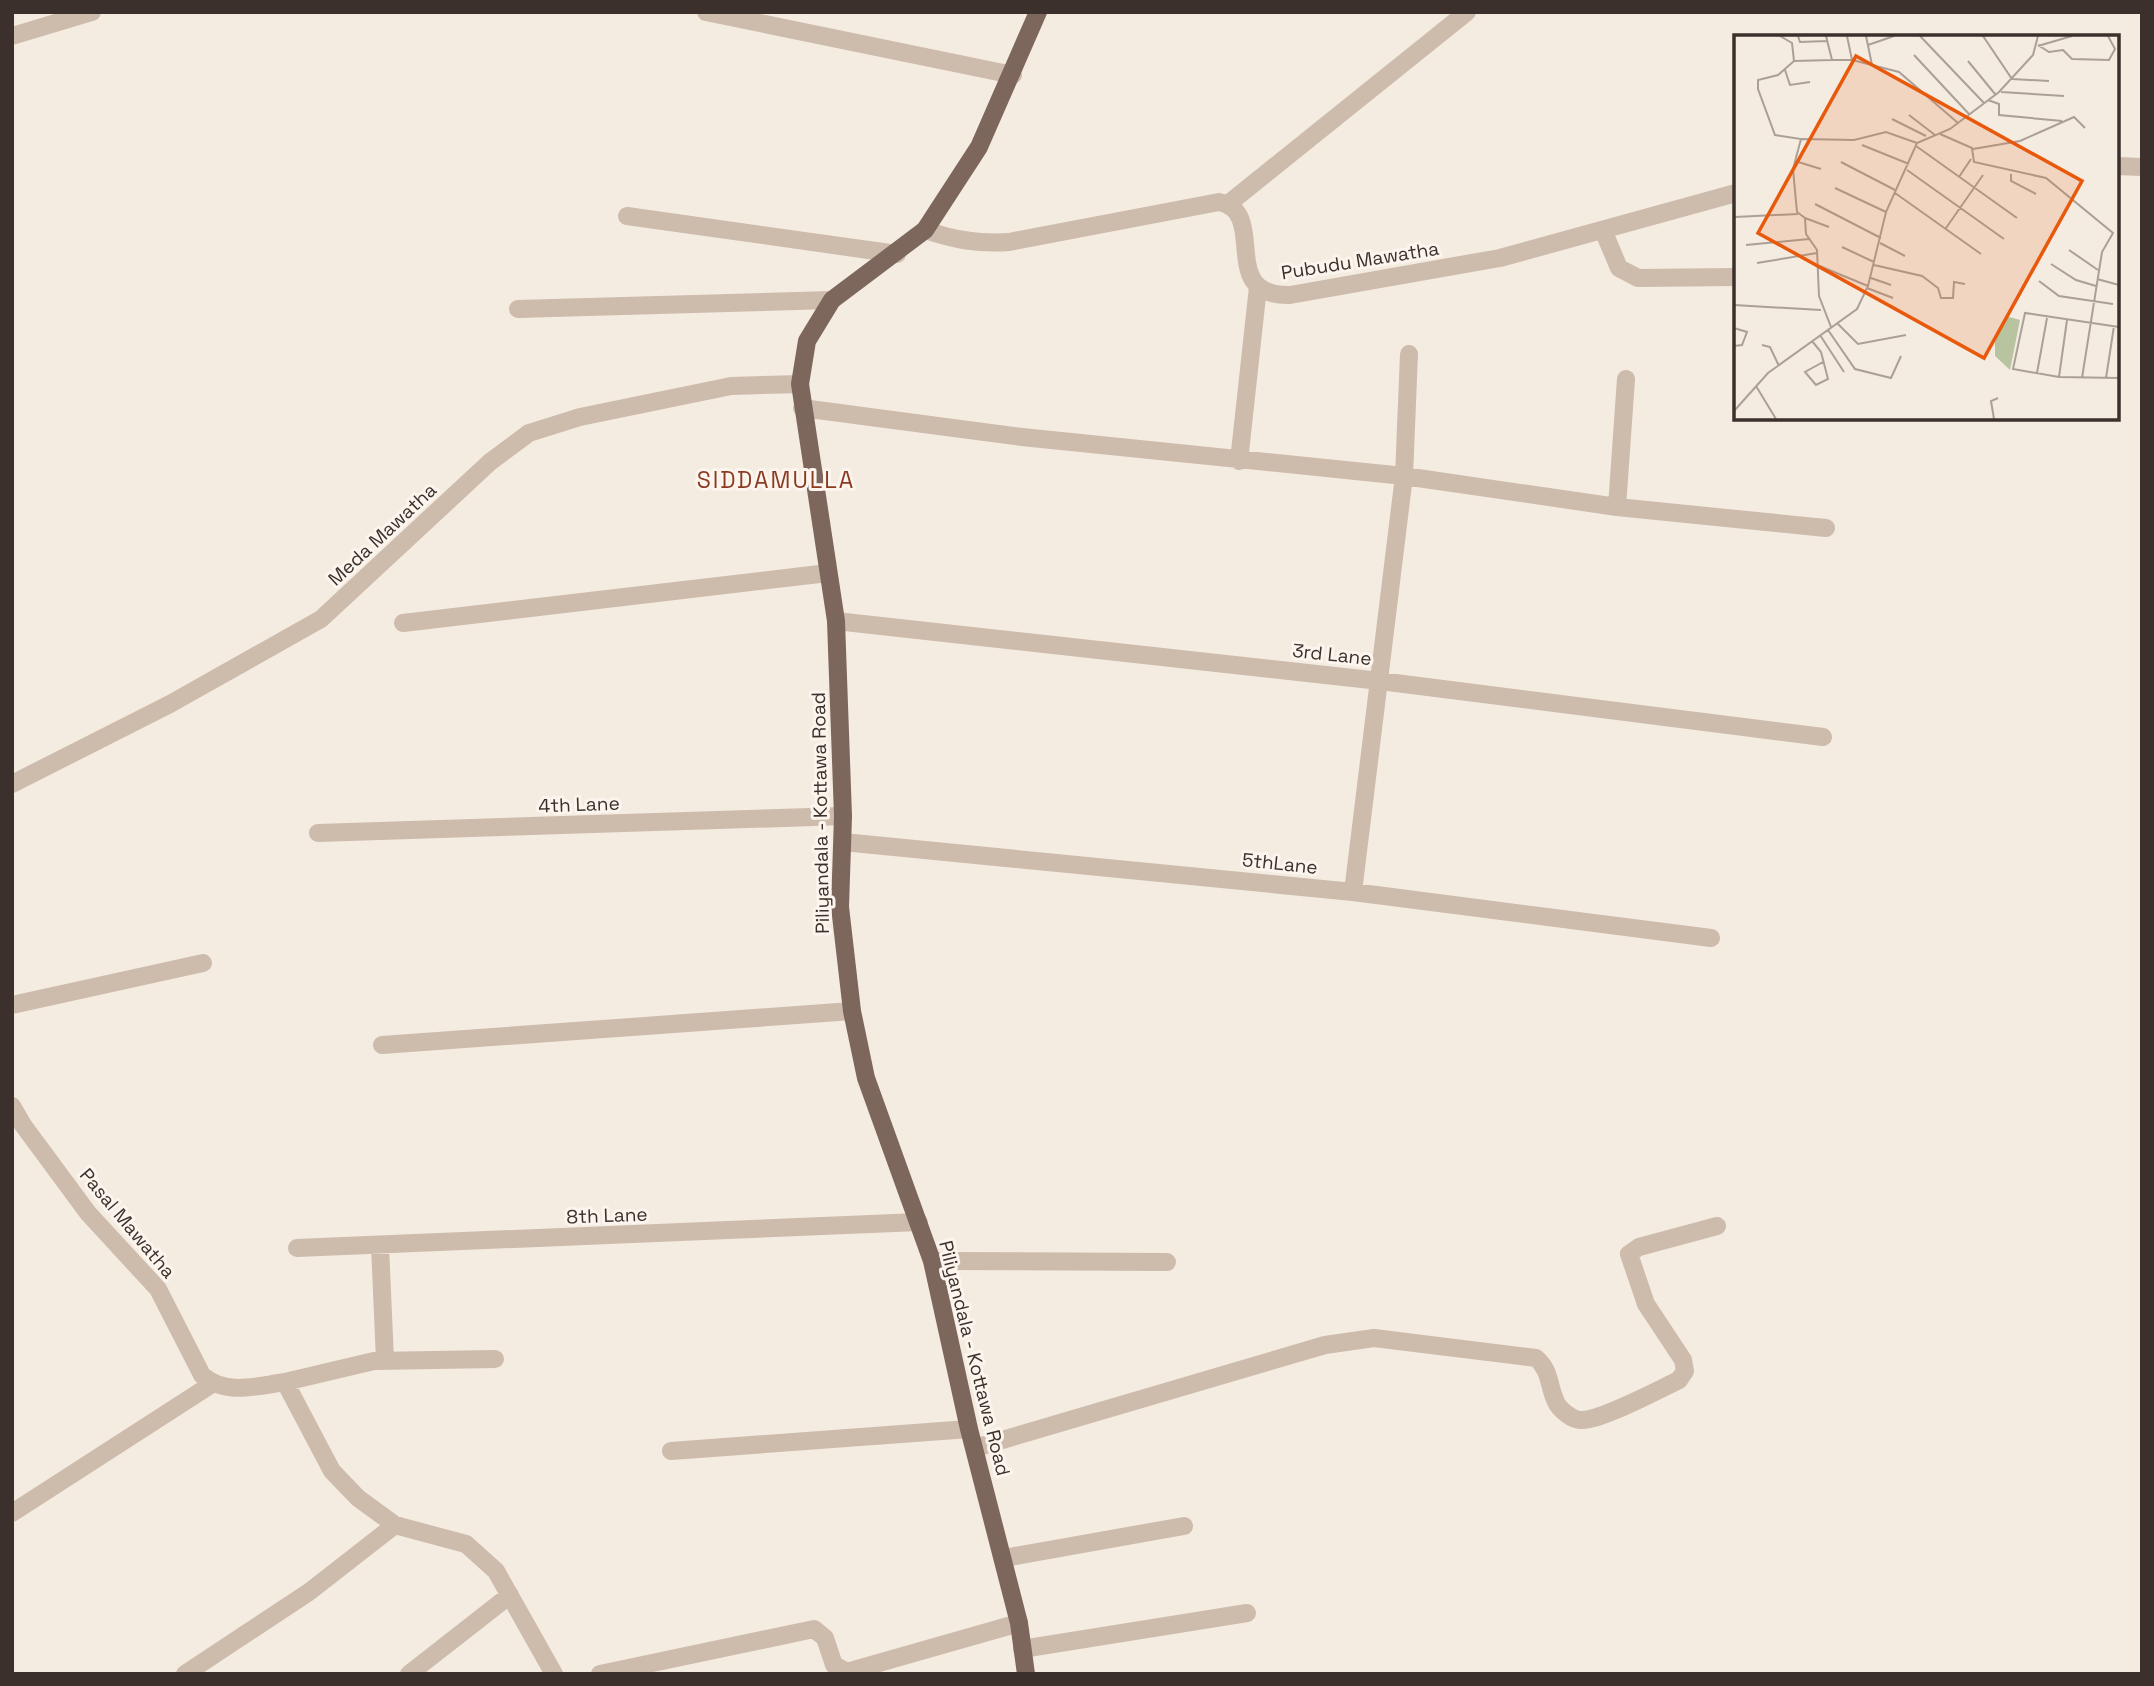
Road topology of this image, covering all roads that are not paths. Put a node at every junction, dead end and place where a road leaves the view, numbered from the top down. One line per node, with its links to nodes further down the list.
1 (92, 12): 5 (street)
2 (706, 12): 6 (street)
3 (1038, 12): 6 (main road, Piliyandala - Kottawa Road)
4 (1467, 12): 10 (street)
5 (12, 36)
6 (1013, 75): 12 (main road, Piliyandala - Kottawa Road)
7 (2119, 166): 8 (street)
8 (2142, 167)
9 (1734, 194): 13 (street, Pubudu Mawatha)
10 (1228, 204): 12 (street); 16 (street, Pubudu Mawatha)
11 (627, 216): 14 (street)
12 (925, 230): 14 (main road, Piliyandala - Kottawa Road)
13 (1603, 230): 15 (street); 16 (street, Pubudu Mawatha)
14 (897, 254): 17 (main road, Piliyandala - Kottawa Road)
15 (1734, 277)
16 (1258, 286): 23 (street)
17 (832, 300): 18 (street); 21 (main road, Piliyandala - Kottawa Road)
18 (517, 309)
19 (1409, 354): 24 (street)
20 (1626, 379): 25 (street)
21 (800, 384): 22 (main road, Piliyandala - Kottawa Road); 32 (street, Meda Mawatha)
22 (802, 408): 23 (street); 27 (main road, Piliyandala - Kottawa Road)
23 (1239, 461): 24 (street)
24 (1404, 476): 25 (street); 30 (street)
25 (1617, 507): 26 (street)
26 (1826, 528)
27 (828, 573): 28 (main road, Piliyandala - Kottawa Road); 29 (street)
28 (836, 621): 30 (street, 3rd Lane); 33 (main road, Piliyandala - Kottawa Road)
29 (403, 623)
30 (1380, 681): 31 (street, 3rd Lane); 36 (street)
31 (1822, 737)
32 (12, 784)
33 (843, 816): 34 (street, 4th Lane); 35 (main road, Piliyandala - Kottawa Road)
34 (317, 833)
35 (843, 842): 36 (street, 5thLane); 40 (main road, Piliyandala - Kottawa Road)
36 (1353, 892): 37 (street, 5thLane)
37 (1711, 938)
38 (203, 963): 39 (street)
39 (12, 1005)
40 (852, 1011): 41 (street); 43 (main road, Piliyandala - Kottawa Road)
41 (382, 1045)
42 (12, 1106): 52 (street, Pasal Mawatha)
43 (919, 1222): 45 (street, 8th Lane); 47 (main road, Piliyandala - Kottawa Road)
44 (1717, 1226): 54 (street)
45 (380, 1246): 46 (street, 8th Lane); 50 (street)
46 (297, 1248)
47 (932, 1261): 48 (street); 53 (main road, Piliyandala - Kottawa Road)
48 (1167, 1262)
49 (495, 1359): 50 (street)
50 (385, 1360): 51 (street)
51 (285, 1382): 52 (street); 57 (street)
52 (212, 1384): 56 (street)
53 (969, 1429): 54 (main road, Piliyandala - Kottawa Road); 55 (street)
54 (975, 1448): 59 (main road, Piliyandala - Kottawa Road)
55 (671, 1451)
56 (12, 1513)
57 (395, 1525): 60 (street); 64 (street)
58 (1184, 1526): 59 (street)
59 (1004, 1558): 62 (main road, Piliyandala - Kottawa Road)
60 (510, 1595): 65 (street); 66 (street)
61 (1247, 1613): 63 (street)
62 (1019, 1623): 63 (main road, Piliyandala - Kottawa Road); 67 (street)
63 (1022, 1649): 68 (main road, Piliyandala - Kottawa Road)
64 (185, 1674)
65 (409, 1674)
66 (554, 1674)
67 (600, 1674)
68 (1026, 1674)

